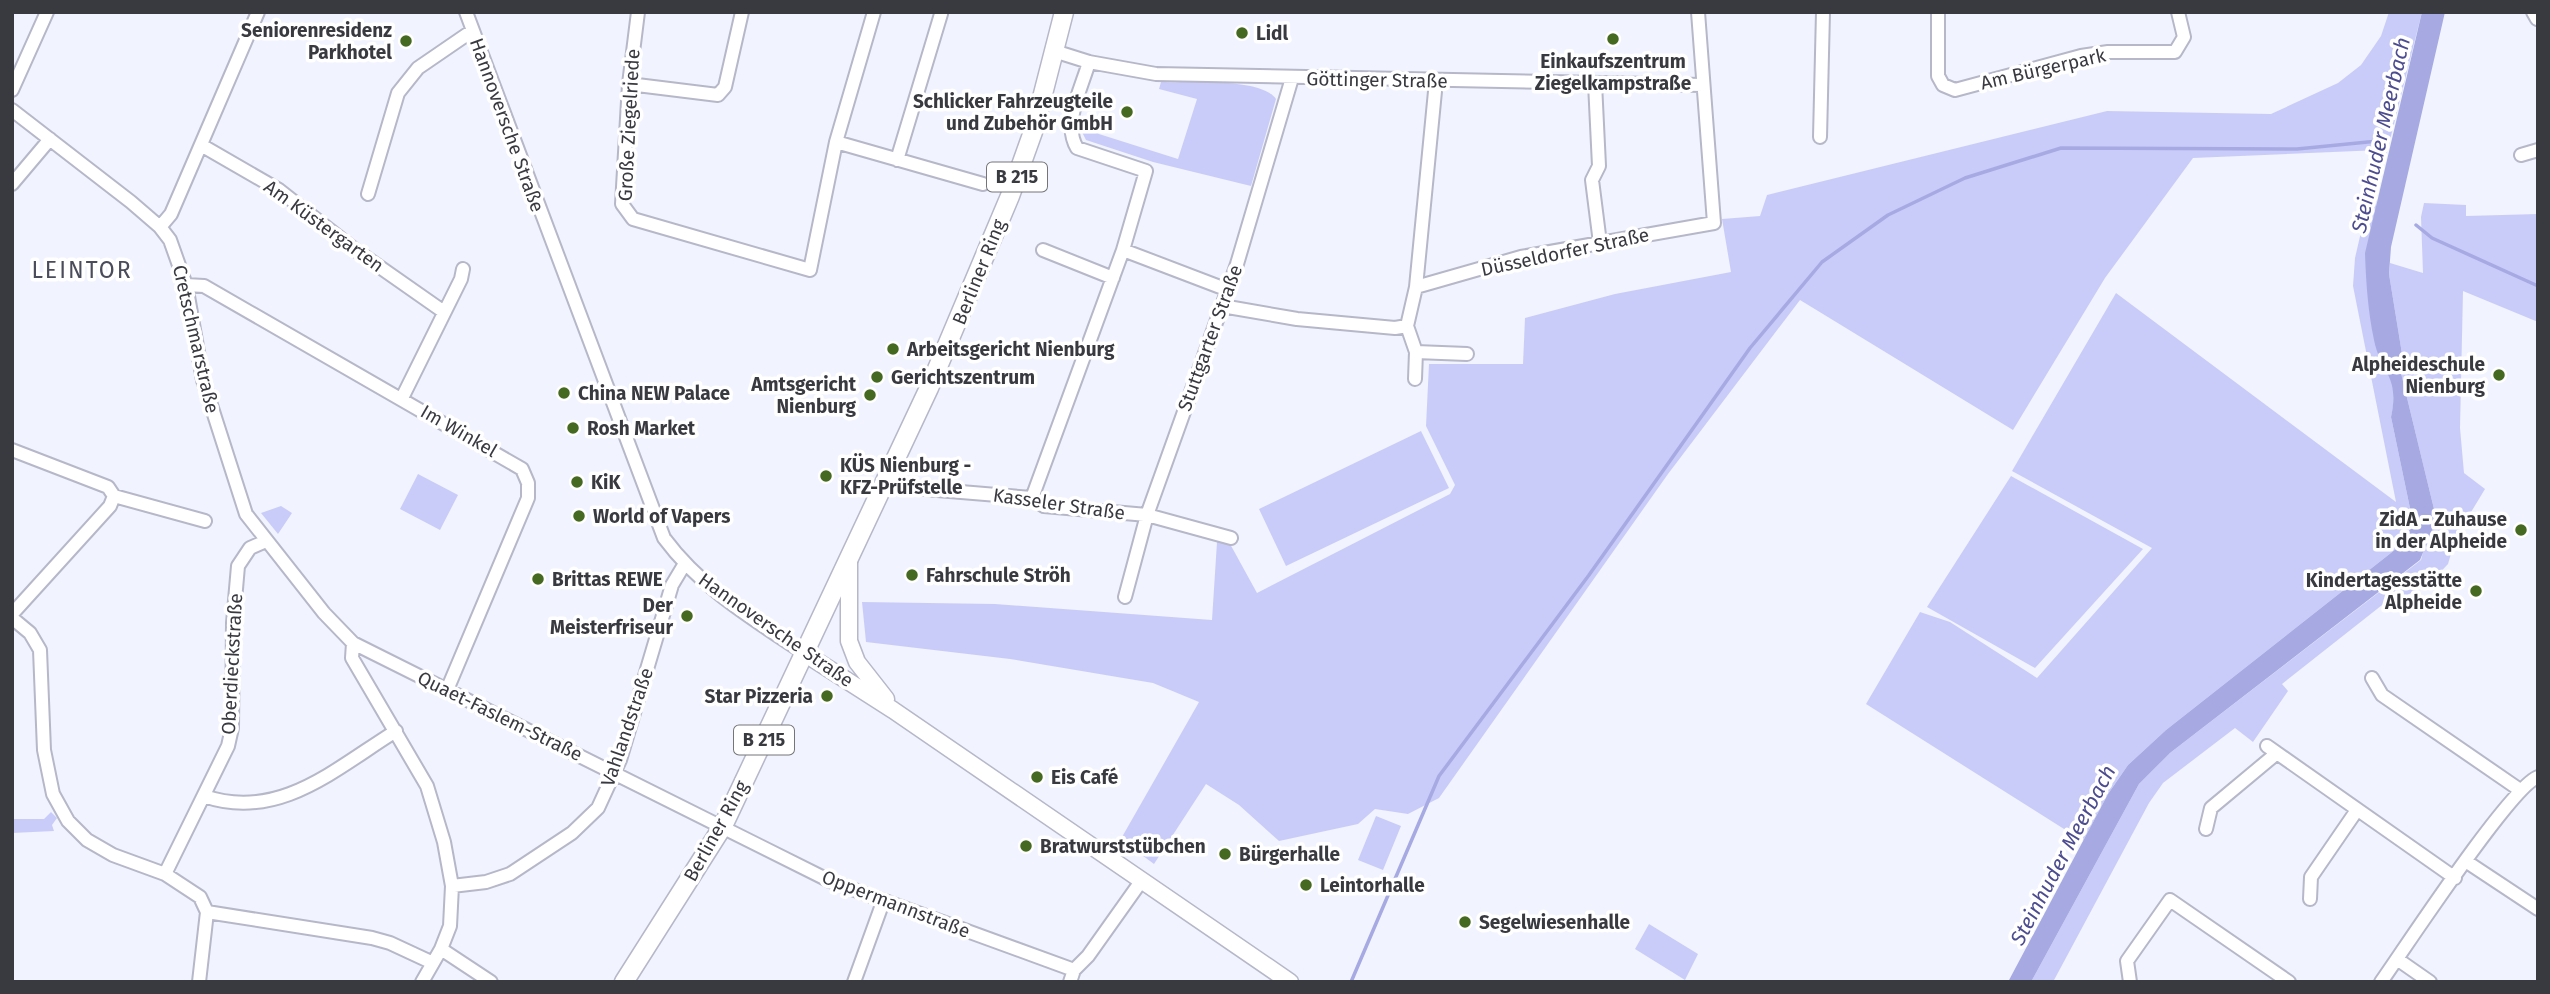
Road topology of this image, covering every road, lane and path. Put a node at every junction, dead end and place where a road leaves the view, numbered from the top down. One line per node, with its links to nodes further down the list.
1 (47, 12): 23 (street)
2 (258, 12): 28 (street)
3 (466, 12): 15 (street, Hannoversche Straße)
4 (638, 12): 21 (street, Große Ziegelriede)
5 (742, 12): 21 (street)
6 (874, 12): 27 (street)
7 (1064, 12): 16 (main road, Berliner Ring / B 215)
8 (1698, 12): 22 (street)
9 (1823, 12): 25 (street)
10 (1938, 12): 11 (street, Am Bürgerpark)
11 (2178, 12)
12 (2532, 12): 14 (street)
13 (941, 15): 31 (street)
14 (2537, 19)
15 (472, 31): 34 (street); 60 (street, Hannoversche Straße)
16 (1054, 51): 17 (street, Göttinger Straße); 52 (main road, Berliner Ring / B 215)
17 (1089, 62): 18 (street, Göttinger Straße); 38 (street)
18 (1292, 78): 19 (street, Göttinger Straße); 43 (street, Stuttgarter Straße)
19 (1436, 81): 20 (street, Göttinger Straße); 42 (street)
20 (1595, 83): 22 (street, Göttinger Straße); 36 (street)
21 (629, 84): 27 (street, Große Ziegelriede)
22 (1703, 85): 36 (street, Düsseldorfer Straße)
23 (12, 90)
24 (12, 110): 26 (street, Cretschmarstraße)
25 (1820, 137)
26 (50, 139): 32 (street); 35 (street, Cretschmarstraße)
27 (836, 142): 31 (street)
28 (201, 145): 35 (street); 45 (street, Am Küstergarten)
29 (2538, 149): 30 (street)
30 (2521, 155)
31 (897, 160): 33 (street)
32 (12, 184)
33 (983, 184)
34 (368, 194)
35 (160, 227): 41 (street, Cretschmarstraße)
36 (1600, 243): 42 (street, Düsseldorfer Straße)
37 (1043, 250): 40 (street)
38 (1123, 250): 40 (street); 43 (street)
39 (463, 269): 45 (street)
40 (1113, 278): 54 (street)
41 (186, 285): 50 (street, Im Winkel); 58 (street, Cretschmarstraße)
42 (1416, 287): 46 (street)
43 (1228, 290): 44 (street, Stuttgarter Straße)
44 (1222, 306): 46 (street); 55 (street, Stuttgarter Straße)
45 (444, 312): 50 (street)
46 (1407, 326): 47 (street)
47 (1416, 352): 48 (street); 49 (street)
48 (1466, 354)
49 (1415, 379)
50 (402, 398): 66 (street, Im Winkel)
51 (12, 450): 53 (street)
52 (887, 478): 54 (street, Kasseler Straße); 59 (main road, Berliner Ring / B 215)
53 (114, 496): 56 (street); 62 (street)
54 (1032, 498): 55 (street, Kasseler Straße)
55 (1147, 515): 57 (street, Kasseler Straße); 61 (street, Stuttgarter Straße)
56 (205, 522)
57 (1231, 538)
58 (267, 541): 63 (street, Quaet-Faslem-Straße); 72 (street, Oberdieckstraße)
59 (849, 559): 64 (main road, Berliner Ring / B 215); 67 (street, Berliner Ring)
60 (684, 565): 64 (street, Hannoversche Straße); 69 (street, Vahlandstraße)
61 (1125, 597)
62 (12, 616): 77 (street)
63 (353, 643): 66 (street, Quaet-Faslem-Straße); 68 (street, Quaet-Faslem-Straße)
64 (804, 653): 67 (street, Hannoversche Straße); 74 (main road, Berliner Ring / B 215)
65 (2372, 678): 71 (street)
66 (447, 690): 69 (street, Quaet-Faslem-Straße)
67 (893, 710): 79 (street, Hannoversche Straße)
68 (396, 731): 72 (street); 80 (street, Quaet-Faslem-Straße)
69 (615, 773): 74 (street, Quaet-Faslem-Straße); 80 (street, Vahlandstraße)
70 (2538, 777): 71 (street)
71 (2520, 790): 76 (street)
72 (204, 796): 77 (street, Oberdieckstraße)
73 (2357, 810): 75 (street); 78 (street); 81 (street)
74 (723, 826): 82 (street, Oppermannstraße); 92 (main road, Berliner Ring / B 215)
75 (2206, 830)
76 (2467, 862): 78 (street); 83 (street)
77 (165, 874): 84 (street)
78 (2455, 878): 86 (street)
79 (1142, 880): 88 (street); 94 (street, Hannoversche Straße)
80 (452, 886): 85 (street, Quaet-Faslem-Straße)
81 (2310, 899)
82 (883, 902): 88 (street, Oppermannstraße); 93 (street)
83 (2538, 909)
84 (207, 912): 87 (street); 89 (street)
85 (441, 948): 87 (street, Quaet-Faslem-Straße); 91 (street)
86 (2397, 959): 97 (street); 98 (street)
87 (433, 963): 90 (street, Quaet-Faslem-Straße)
88 (1072, 976)
89 (199, 982)
90 (422, 982)
91 (491, 982)
92 (624, 982)
93 (855, 982)
94 (1290, 982)
95 (2130, 982): 96 (street)
96 (2288, 982)
97 (2381, 982)
98 (2430, 982)

